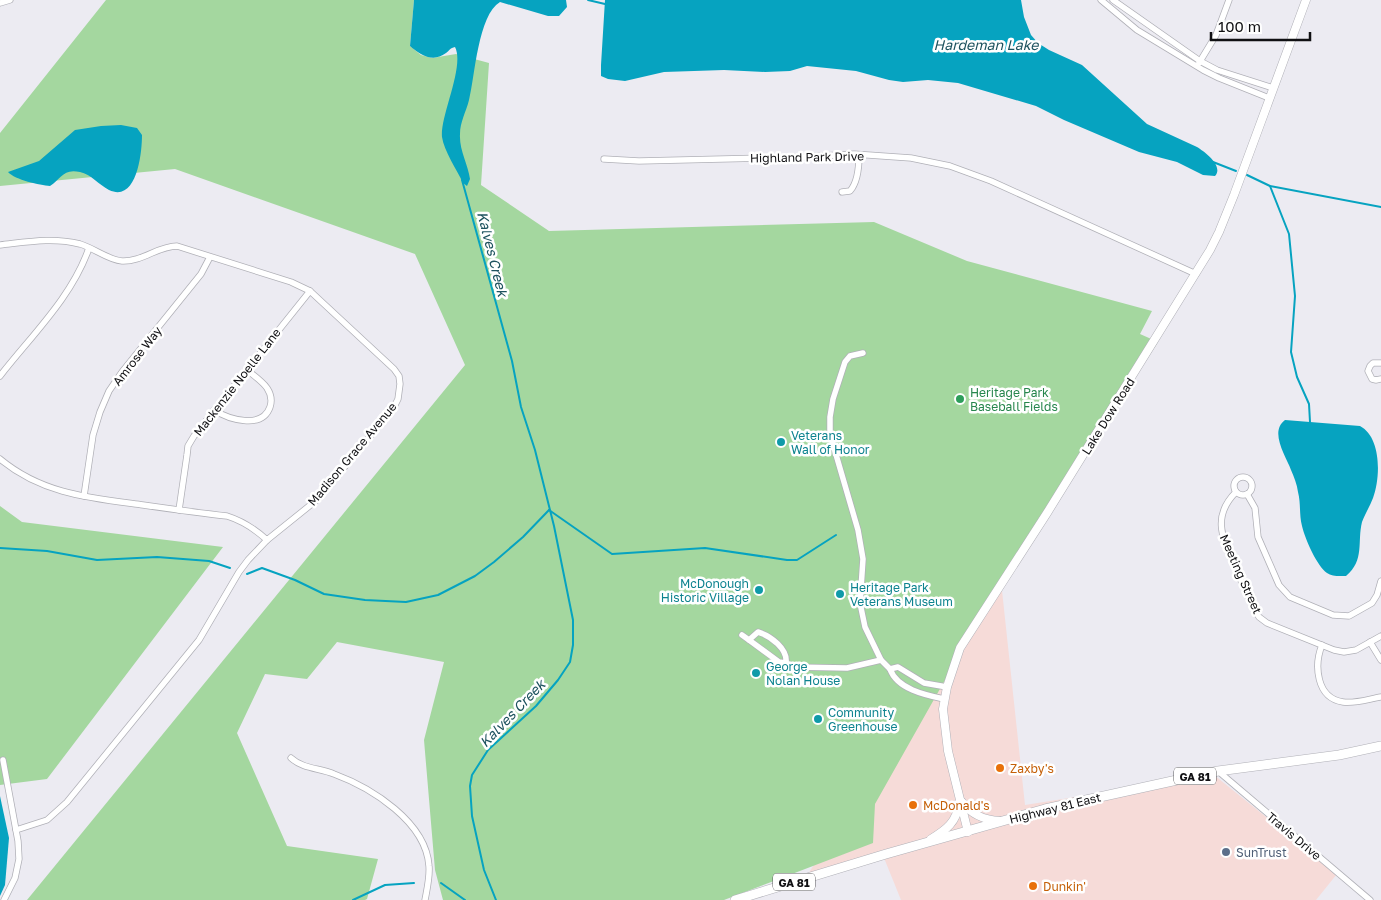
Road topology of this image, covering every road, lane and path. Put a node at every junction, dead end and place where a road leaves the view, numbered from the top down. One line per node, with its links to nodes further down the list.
1 (10, 0): 6 (street)
2 (1101, 0): 7 (street)
3 (1112, 0): 7 (street)
4 (1229, 0): 7 (street)
5 (1306, 0): 8 (street, Lake Dow Road)
6 (0, 3)
7 (1198, 64): 8 (street); 9 (street)
8 (1273, 88): 9 (street, Lake Dow Road)
9 (1269, 98): 16 (street, Lake Dow Road)
10 (859, 155): 11 (street, Highland Park Drive); 12 (street); 16 (street, Highland Park Drive)
11 (604, 159)
12 (842, 192)
13 (0, 245): 14 (street, Madison Grace Avenue)
14 (88, 248): 15 (street, Madison Grace Avenue); 21 (street)
15 (210, 257): 17 (street, Madison Grace Avenue); 27 (street, Amrose Way)
16 (1196, 274): 41 (street, Lake Dow Road)
17 (310, 291): 20 (street, Mackenzie Noelle Lane); 29 (street, Madison Grace Avenue)
18 (864, 353): 36 (street)
19 (1381, 363): 22 (street)
20 (247, 370): 23 (street, Mackenzie Noelle Lane); 23 (street)
21 (0, 376)
22 (1381, 379)
23 (214, 410): 28 (street, Mackenzie Noelle Lane)
24 (0, 459): 27 (street)
25 (1236, 492): 26 (street); 26 (street); 35 (street, Meeting Street)
26 (1247, 494): 30 (street)
27 (84, 496): 28 (street)
28 (179, 510): 29 (street)
29 (267, 540): 51 (street, Madison Grace Avenue)
30 (1381, 581)
31 (742, 635): 33 (street)
32 (1381, 636): 34 (street, Meeting Street)
33 (749, 640): 38 (street); 38 (street)
34 (1370, 642): 35 (street, Meeting Street); 37 (street)
35 (1322, 645): 43 (street)
36 (882, 660): 38 (street); 39 (street)
37 (1381, 660)
38 (786, 663)
39 (890, 668): 40 (street); 42 (street)
40 (927, 683): 41 (street); 42 (street)
41 (947, 688): 44 (street, Lake Dow Road)
42 (924, 694): 44 (street)
43 (1381, 697)
44 (944, 699): 49 (street, Lake Dow Road)
45 (1381, 746): 48 (main road, Highway 81 East / GA 81)
46 (292, 758): 55 (street)
47 (3, 760): 51 (street)
48 (1218, 771): 50 (main road, Highway 81 East / GA 81); 57 (street, Travis Drive)
49 (960, 799): 50 (street); 52 (street, Lake Dow Road); 53 (street)
50 (1004, 821): 52 (main road, Highway 81 East / GA 81)
51 (16, 830): 54 (street)
52 (968, 832): 53 (main road, Highway 81 East / GA 81)
53 (922, 844): 56 (main road, Highway 81 East / GA 81)
54 (4, 900)
55 (425, 900)
56 (735, 900)
57 (1370, 900)

